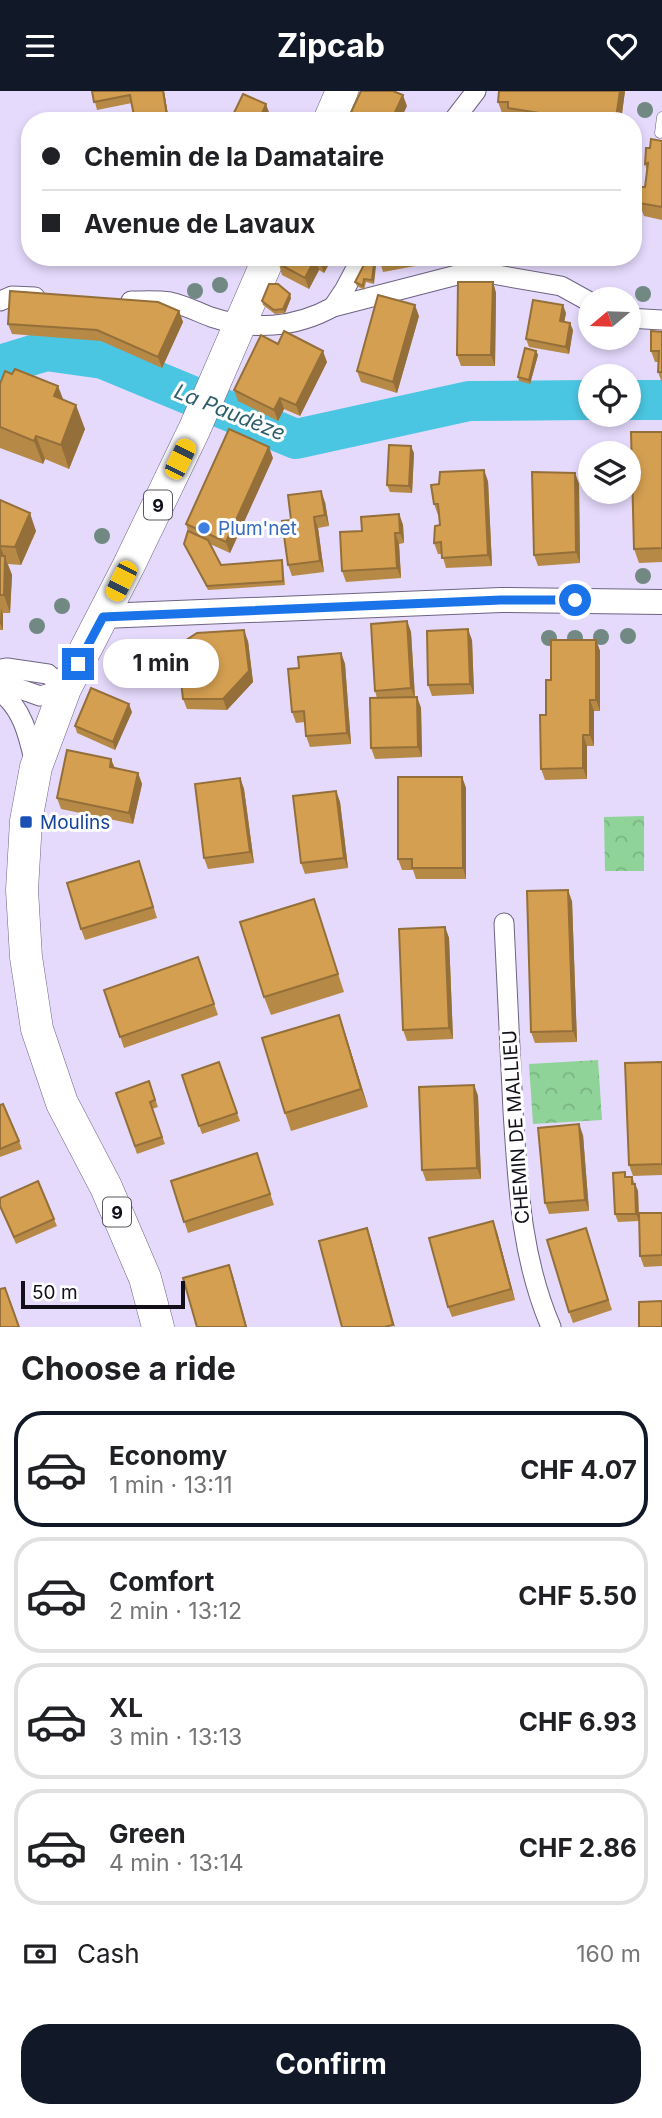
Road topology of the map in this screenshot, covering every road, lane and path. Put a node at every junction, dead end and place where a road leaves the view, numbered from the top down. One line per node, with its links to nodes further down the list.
1 (342, 91): 3 (main road)
2 (476, 91): 4 (street)
3 (333, 112)
4 (460, 112)
5 (662, 117): 6 (lane)
6 (660, 133)
7 (265, 266): 16 (main road, 9)
8 (357, 266): 13 (street)
9 (578, 295): 13 (street)
10 (52, 297): 12 (street)
11 (118, 300): 16 (street)
12 (0, 301)
13 (333, 307): 16 (street)
14 (641, 319): 15 (street)
15 (662, 320)
16 (239, 325): 18 (main road, 9)
17 (662, 602): 18 (street)
18 (103, 617): 21 (main road, 9)
19 (0, 669): 21 (street)
20 (0, 682): 21 (street)
21 (65, 689): 23 (main road, 9)
22 (0, 692): 23 (street)
23 (36, 767): 25 (main road, 9)
24 (504, 923): 26 (street, CHEMIN DE MALLIEU)
25 (158, 1327)
26 (551, 1327)

